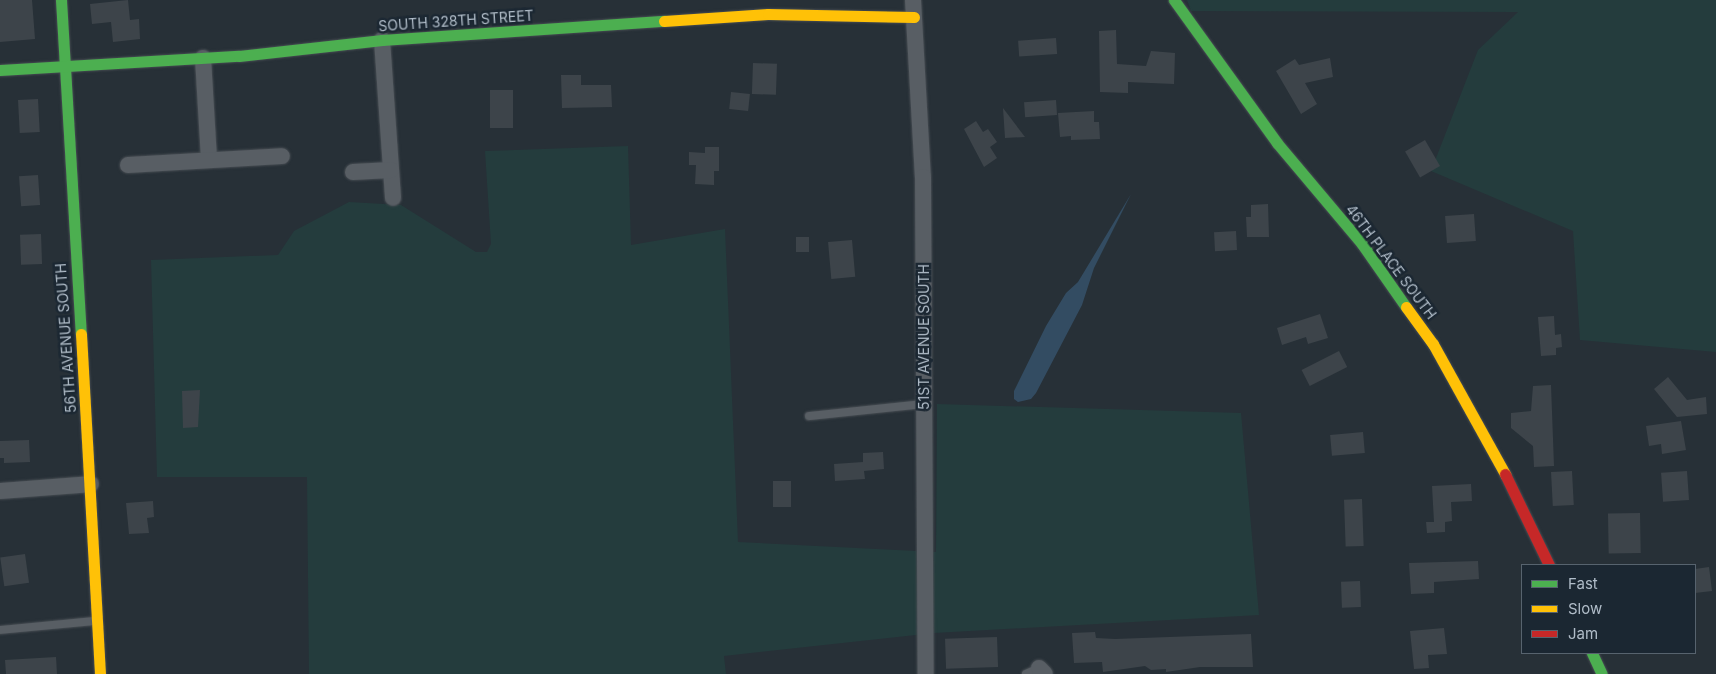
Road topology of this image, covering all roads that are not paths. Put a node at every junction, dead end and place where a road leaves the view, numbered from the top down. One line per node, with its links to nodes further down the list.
1 (61, 0): 8 (street, 56TH AVENUE SOUTH)
2 (912, 0): 5 (street, 51ST AVENUE SOUTH)
3 (1174, 0): 20 (street, 46TH PLACE SOUTH)
4 (768, 7): 5 (street, SOUTH 328TH STREET); 6 (street, SOUTH 328TH STREET)
5 (914, 16): 16 (street, 51ST AVENUE SOUTH)
6 (382, 40): 7 (street, SOUTH 328TH STREET); 13 (street)
7 (203, 58): 8 (street, SOUTH 328TH STREET); 11 (street)
8 (63, 64): 9 (street, SOUTH 328TH STREET); 18 (street, 56TH AVENUE SOUTH)
9 (0, 70)
10 (282, 156): 11 (street)
11 (209, 160): 12 (street)
12 (128, 165)
13 (391, 170): 14 (street); 15 (street)
14 (353, 172)
15 (393, 198)
16 (924, 404): 17 (lane); 25 (street, 51ST AVENUE SOUTH)
17 (808, 416)
18 (92, 484): 19 (street); 21 (street, 56TH AVENUE SOUTH)
19 (0, 490)
20 (1549, 564)
21 (98, 621): 22 (lane); 24 (street, 56TH AVENUE SOUTH)
22 (0, 630)
23 (1592, 654): 26 (street)
24 (100, 674)
25 (926, 674)
26 (1602, 674)

